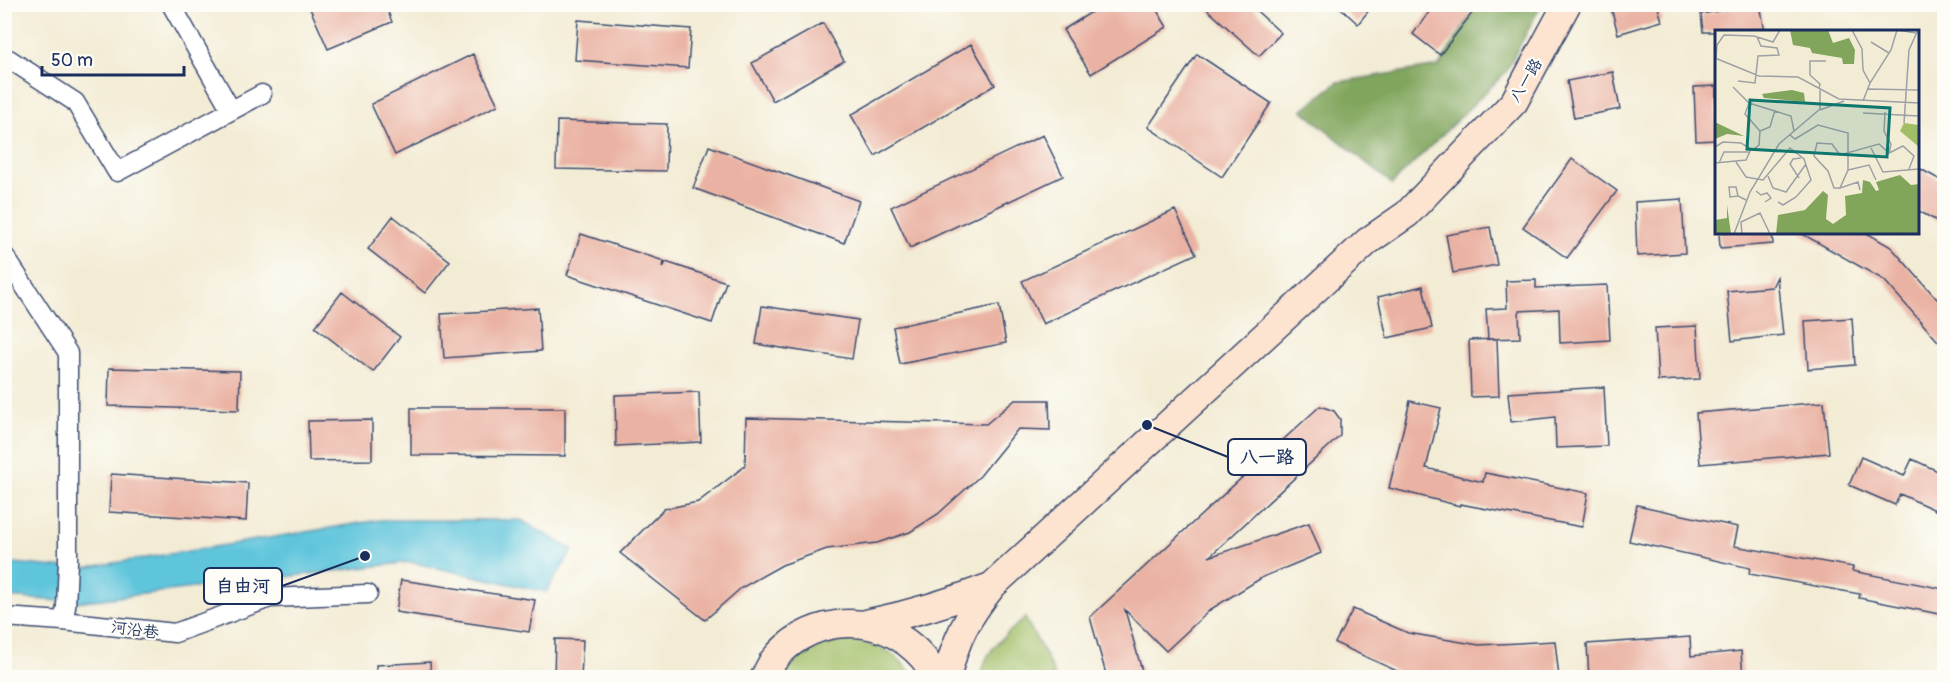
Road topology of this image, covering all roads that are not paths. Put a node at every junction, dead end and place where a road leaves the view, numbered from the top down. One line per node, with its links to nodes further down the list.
1 (171, 4): 5 (street)
2 (1568, 4): 7 (main road, 八一路)
3 (4, 59): 5 (street)
4 (262, 94): 5 (street)
5 (231, 110)
6 (4, 255): 9 (street)
7 (993, 585): 11 (main road); 14 (main road)
8 (368, 594): 9 (street, 河沿巷)
9 (65, 614): 10 (street, 河沿巷)
10 (4, 617)
11 (866, 623): 12 (main road); 13 (main road)
12 (765, 672)
13 (935, 678)
14 (947, 678)

